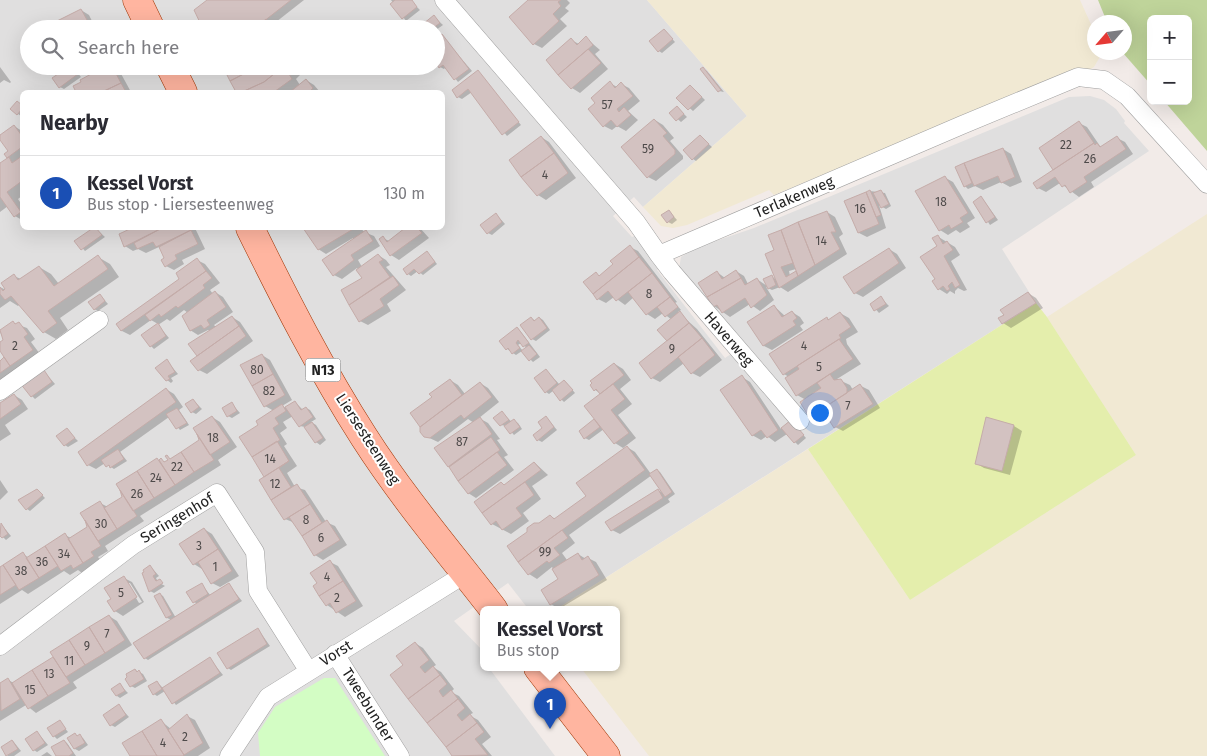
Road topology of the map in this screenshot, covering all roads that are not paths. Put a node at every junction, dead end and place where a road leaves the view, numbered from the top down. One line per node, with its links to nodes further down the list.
1 (137, 0): 3 (main road)
2 (444, 0): 8 (street)
3 (147, 20)
4 (174, 75): 5 (main road)
5 (182, 90)
6 (1207, 184): 8 (street, Terlakenweg)
7 (251, 230): 12 (main road, Liersesteenweg / N13)
8 (659, 255): 11 (street, Haverweg)
9 (100, 320): 10 (street)
10 (0, 390)
11 (800, 421)
12 (465, 574): 13 (main road, Liersesteenweg / N13); 15 (street, Vorst)
13 (491, 606)
14 (0, 646): 16 (street, Seringenhof)
15 (335, 654): 16 (street, Vorst); 19 (street, Tweebunder)
16 (308, 670): 18 (street, Vorst)
17 (540, 671): 20 (main road)
18 (229, 756)
19 (400, 756)
20 (606, 756)

